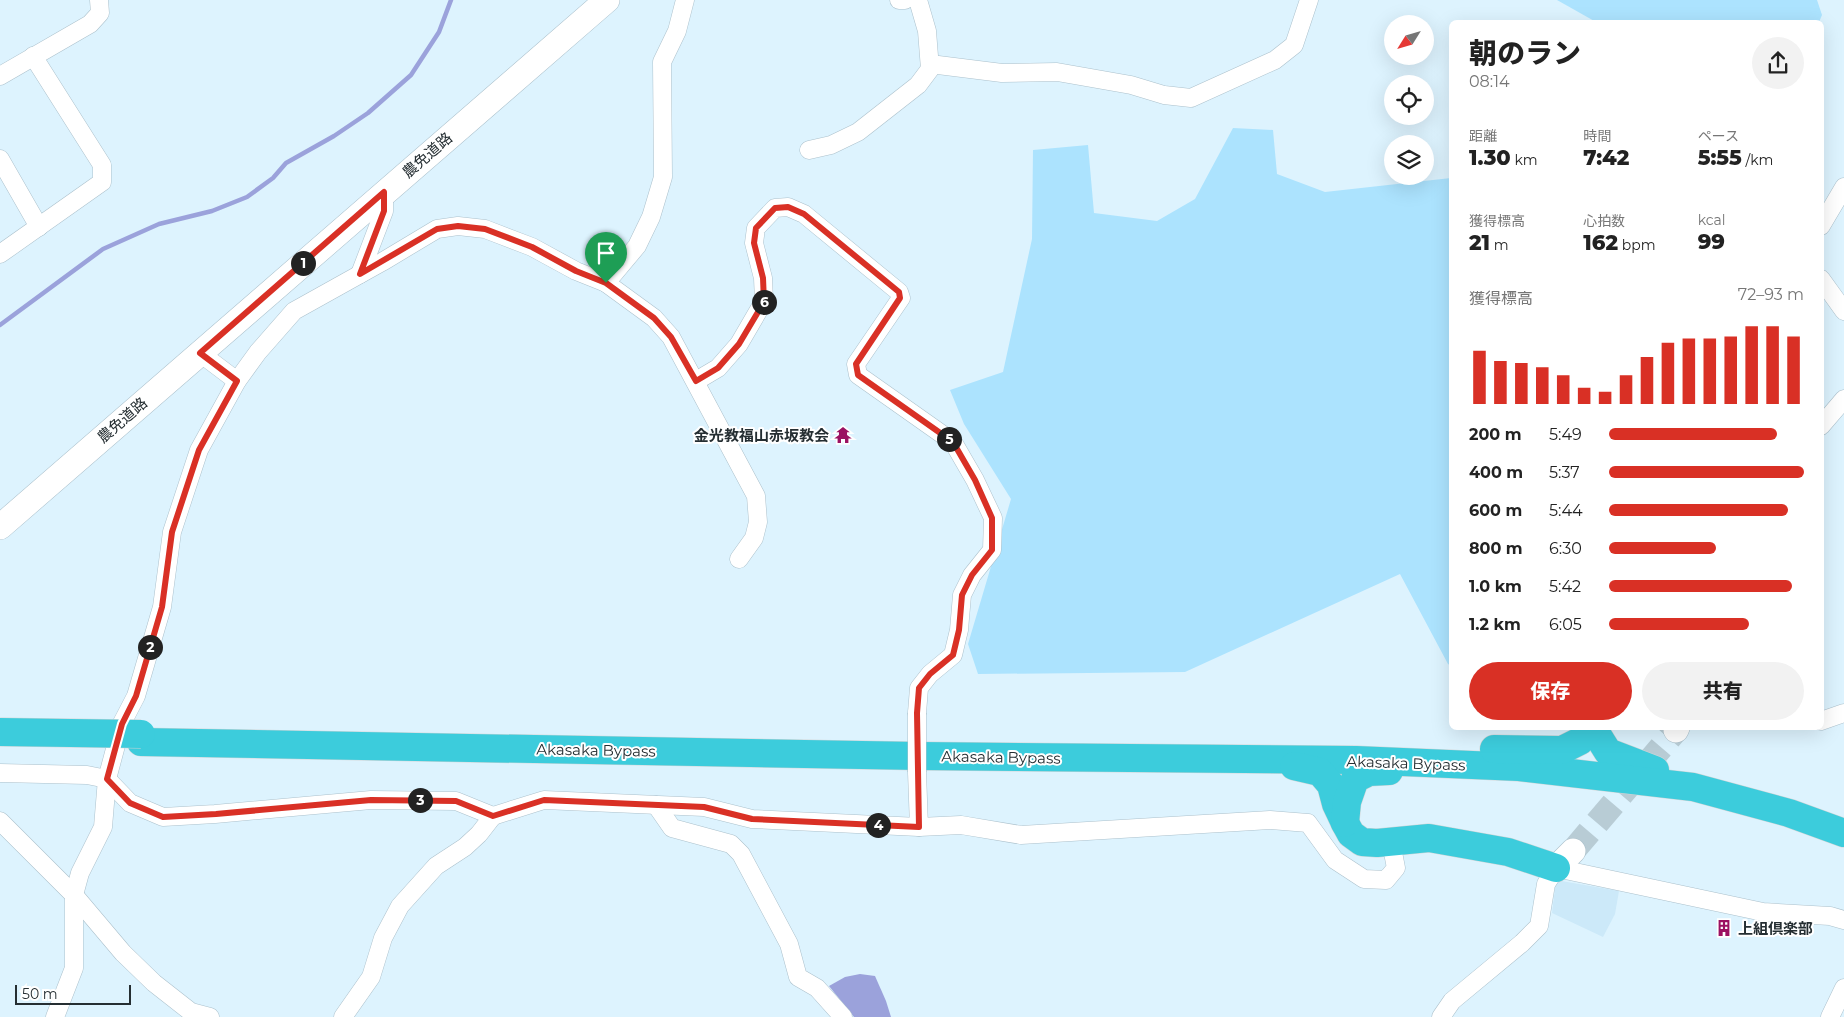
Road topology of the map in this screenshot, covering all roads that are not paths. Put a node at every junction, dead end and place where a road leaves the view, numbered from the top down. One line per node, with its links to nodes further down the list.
1 (99, 0): 8 (street)
2 (607, 0): 14 (street, 農免道路)
3 (686, 0): 20 (street)
4 (899, 0): 5 (street)
5 (905, 0)
6 (918, 0): 9 (street)
7 (1310, 0): 9 (street)
8 (33, 56): 10 (street); 16 (street)
9 (930, 64): 11 (street)
10 (0, 76)
11 (809, 150)
12 (2, 167): 16 (street)
13 (1844, 187): 15 (street)
14 (384, 192): 18 (street); 22 (street, 農免道路)
15 (1824, 221)
16 (39, 227): 17 (street)
17 (0, 254)
18 (360, 274): 20 (street); 23 (street)
19 (1824, 282): 21 (street)
20 (606, 283): 24 (street)
21 (1841, 302)
22 (200, 353): 23 (street); 27 (street, 農免道路)
23 (237, 381): 35 (street)
24 (696, 381): 28 (street); 48 (street, bridge)
25 (1844, 399): 26 (street)
26 (1824, 422)
27 (0, 527)
28 (739, 559)
29 (1844, 714): 30 (street)
30 (1824, 720)
31 (0, 721): 35 (street)
32 (1589, 730): 37 (highway)
33 (1592, 730): 40 (highway)
34 (0, 732): 35 (highway, Akasaka Bypass, bridge)
35 (135, 733): 36 (highway, Akasaka Bypass); 37 (highway, Akasaka Bypass); 38 (highway, Akasaka Bypass); 42 (street)
36 (0, 741)
37 (1343, 753): 40 (highway, Akasaka Bypass)
38 (1274, 760): 39 (highway, Akasaka Bypass); 47 (highway)
39 (1520, 768): 47 (highway); 49 (highway, Akasaka Bypass)
40 (1655, 770): 45 (highway, Akasaka Bypass)
41 (0, 773): 42 (street)
42 (107, 779): 44 (street); 52 (street)
43 (656, 805): 44 (street); 48 (street); 58 (street)
44 (493, 816): 57 (street)
45 (1844, 819)
46 (0, 821): 52 (street)
47 (1344, 823): 50 (highway)
48 (919, 827): 50 (street)
49 (1844, 833)
50 (1391, 842): 51 (highway)
51 (1564, 860): 53 (street); 59 (street)
52 (74, 895): 55 (street); 56 (street)
53 (1844, 920)
54 (1844, 988): 60 (street)
55 (55, 1017)
56 (210, 1017)
57 (343, 1017)
58 (842, 1017)
59 (1442, 1017)
60 (1830, 1017)

